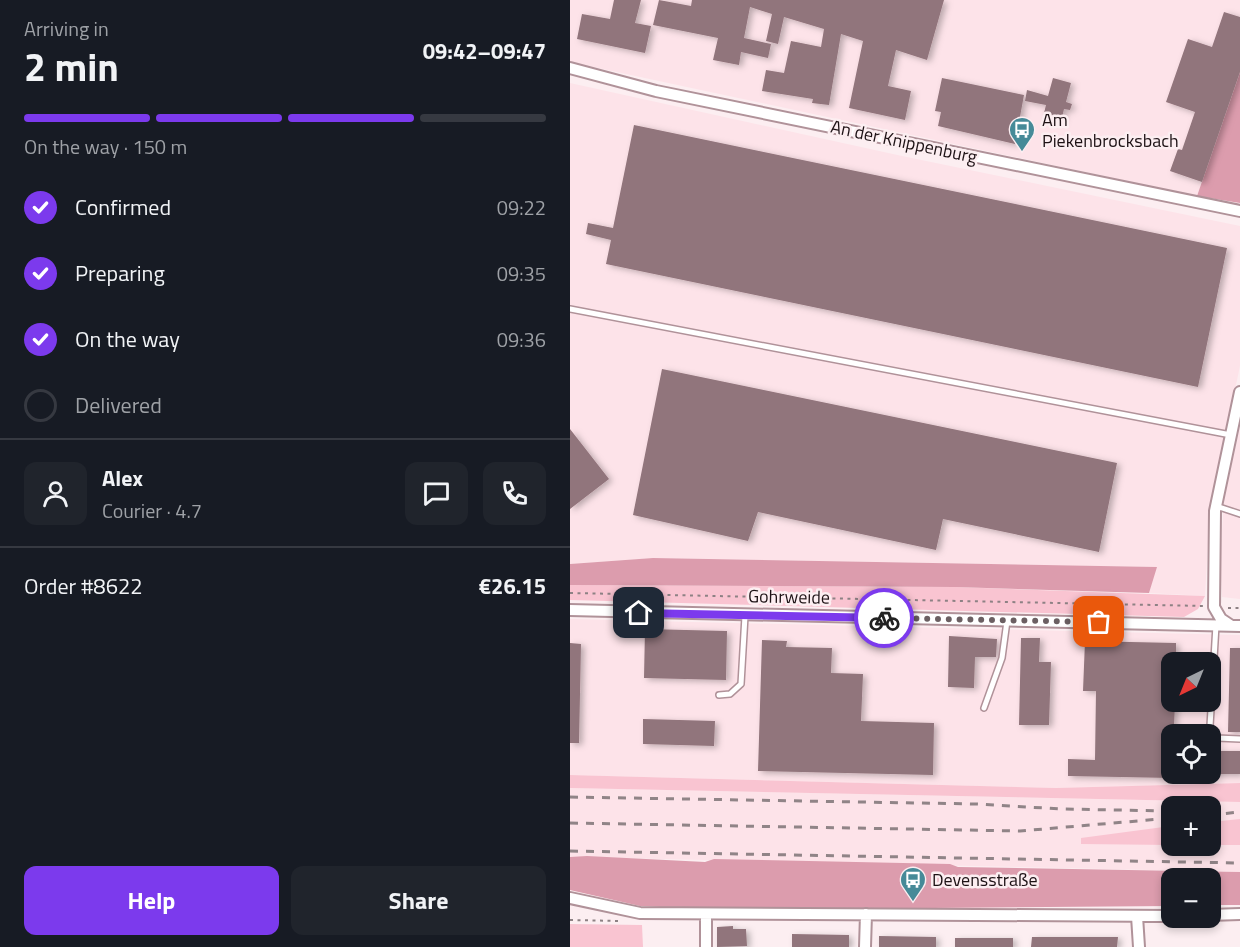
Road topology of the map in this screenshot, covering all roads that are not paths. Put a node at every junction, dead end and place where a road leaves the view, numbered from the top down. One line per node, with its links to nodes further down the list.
1 (570, 68): 2 (street, An der Knippenburg)
2 (1240, 211)
3 (570, 309): 6 (lane)
4 (1240, 392): 5 (street)
5 (1238, 411): 6 (street)
6 (1231, 435): 7 (street)
7 (1216, 506): 8 (lane); 13 (street)
8 (1240, 514)
9 (570, 610): 10 (street, Gohrweide)
10 (746, 615): 11 (street, Gohrweide); 14 (lane)
11 (1007, 621): 12 (street, Gohrweide); 15 (lane)
12 (1216, 625): 13 (street, Gohrweide); 16 (lane)
13 (1235, 626)
14 (719, 694)
15 (984, 708)
16 (1240, 739)
17 (570, 898): 18 (street)
18 (706, 914): 19 (street); 24 (street)
19 (866, 914): 23 (street); 25 (street)
20 (1240, 914): 22 (street)
21 (1161, 915): 23 (street)
22 (1221, 915)
23 (1137, 916): 26 (street)
24 (706, 947)
25 (865, 947)
26 (1139, 947)

